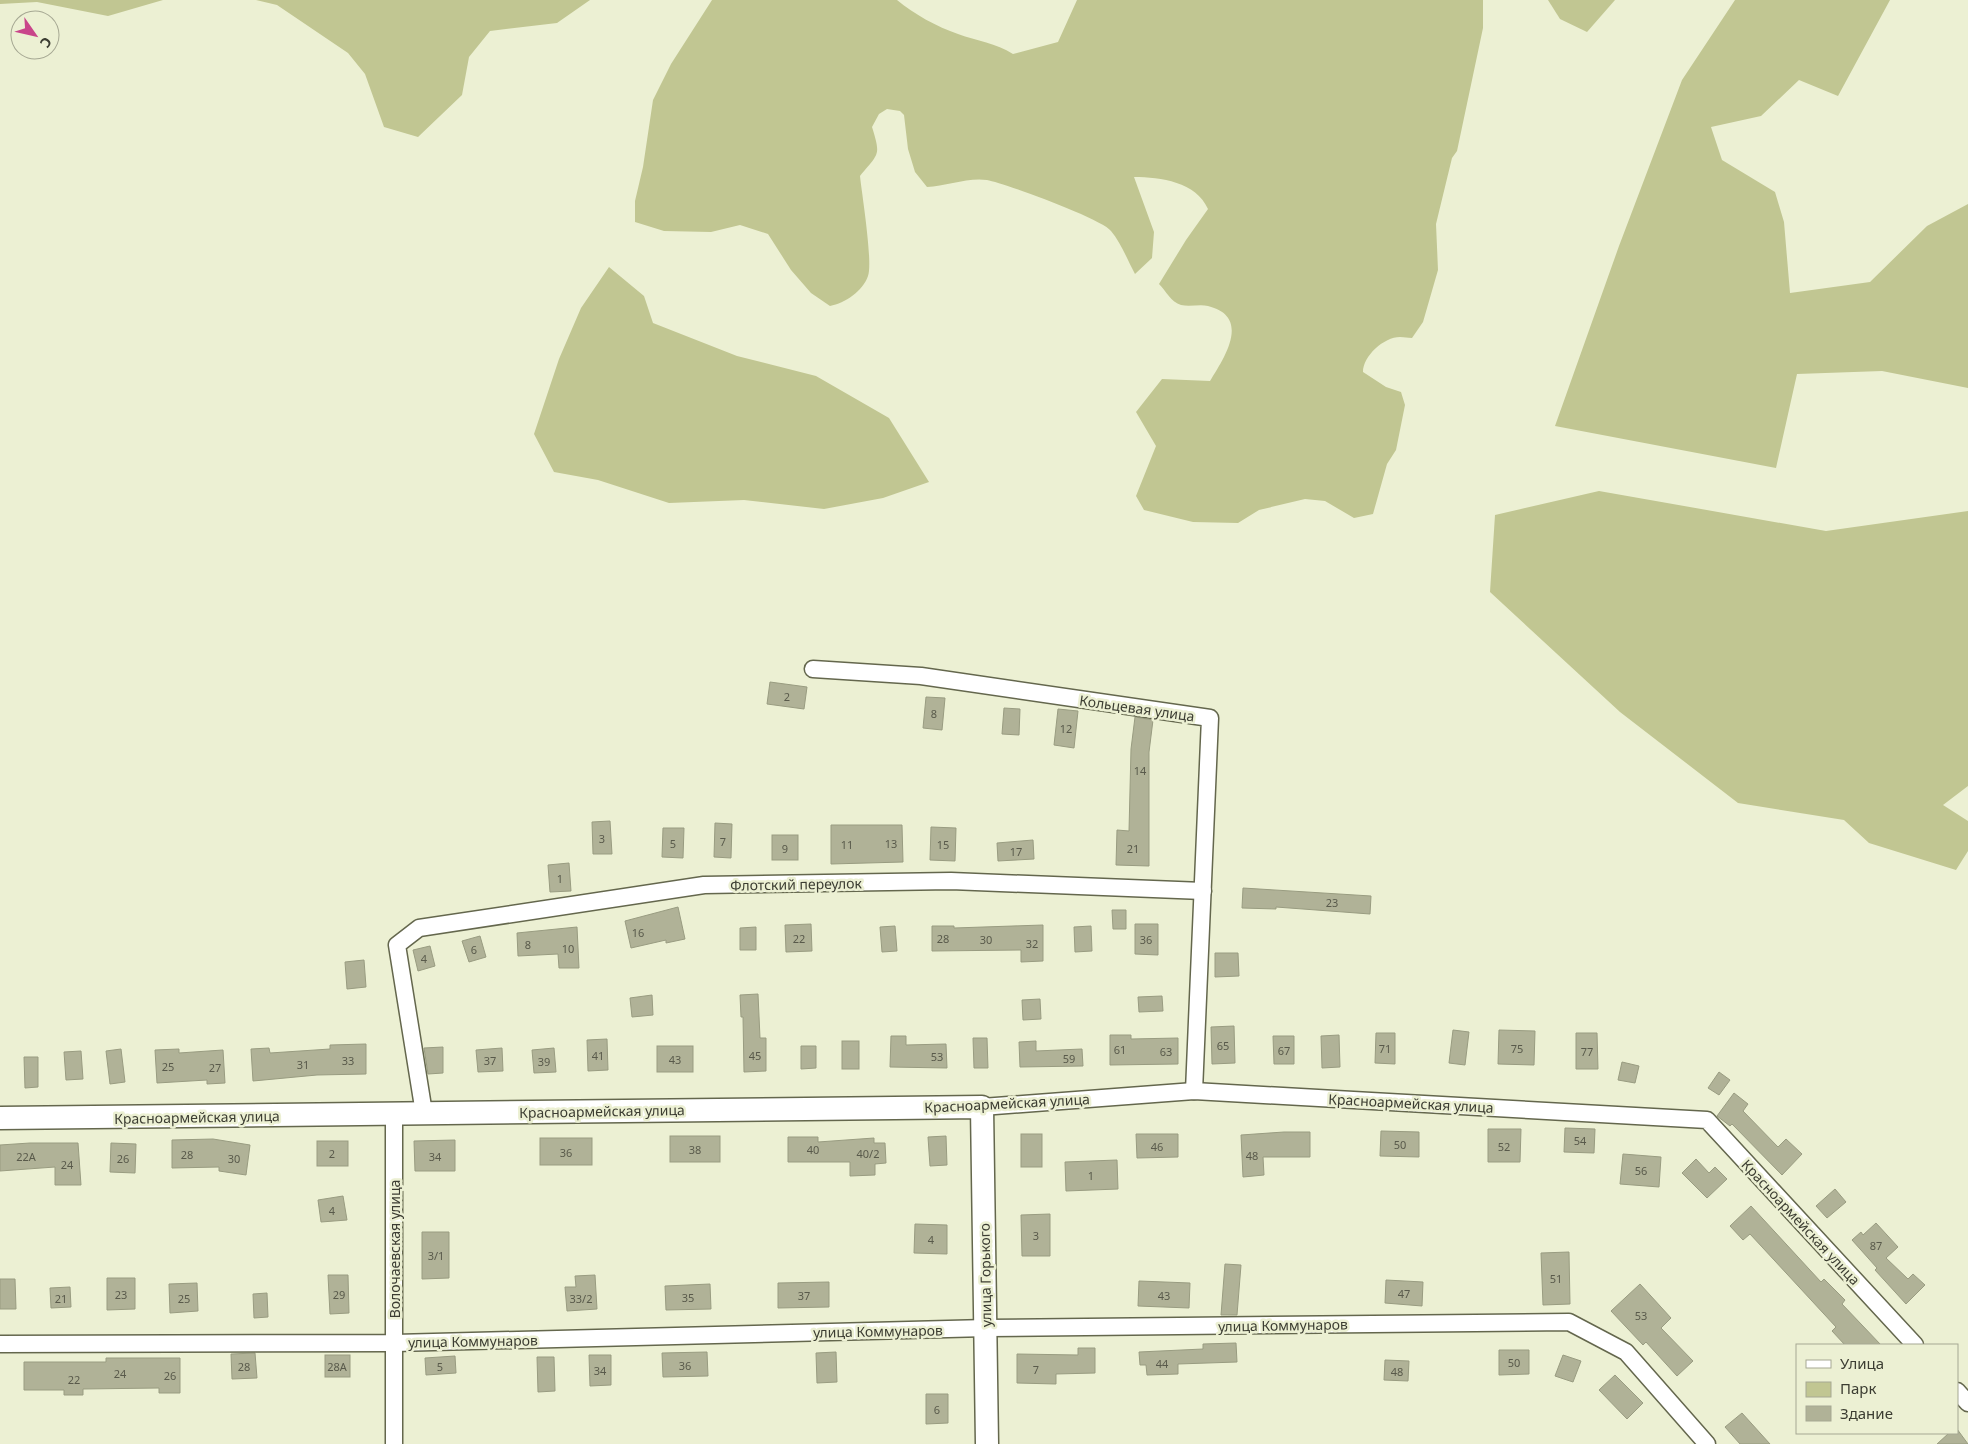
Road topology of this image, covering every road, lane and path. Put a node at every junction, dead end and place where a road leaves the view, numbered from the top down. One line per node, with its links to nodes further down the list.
1 (813, 669): 2 (street, Кольцевая улица)
2 (1203, 891): 3 (street, Кольцевая улица); 5 (street, Флотский переулок)
3 (1194, 1091): 4 (street, Красноармейская улица); 11 (street, Красноармейская улица)
4 (982, 1107): 5 (street, Красноармейская улица); 8 (street, улица Горького)
5 (424, 1113): 6 (street, Красноармейская улица)
6 (394, 1115): 7 (street, Красноармейская улица); 9 (street, Волочаевская улица)
7 (0, 1118)
8 (987, 1328): 9 (street, улица Коммунаров); 15 (street, улица Горького); 16 (street, улица Коммунаров)
9 (395, 1343): 10 (street, улица Коммунаров); 14 (street, Волочаевская улица)
10 (0, 1344)
11 (1914, 1344)
12 (1958, 1391): 13 (street)
13 (1968, 1403)
14 (394, 1444)
15 (987, 1444)
16 (1707, 1444)

